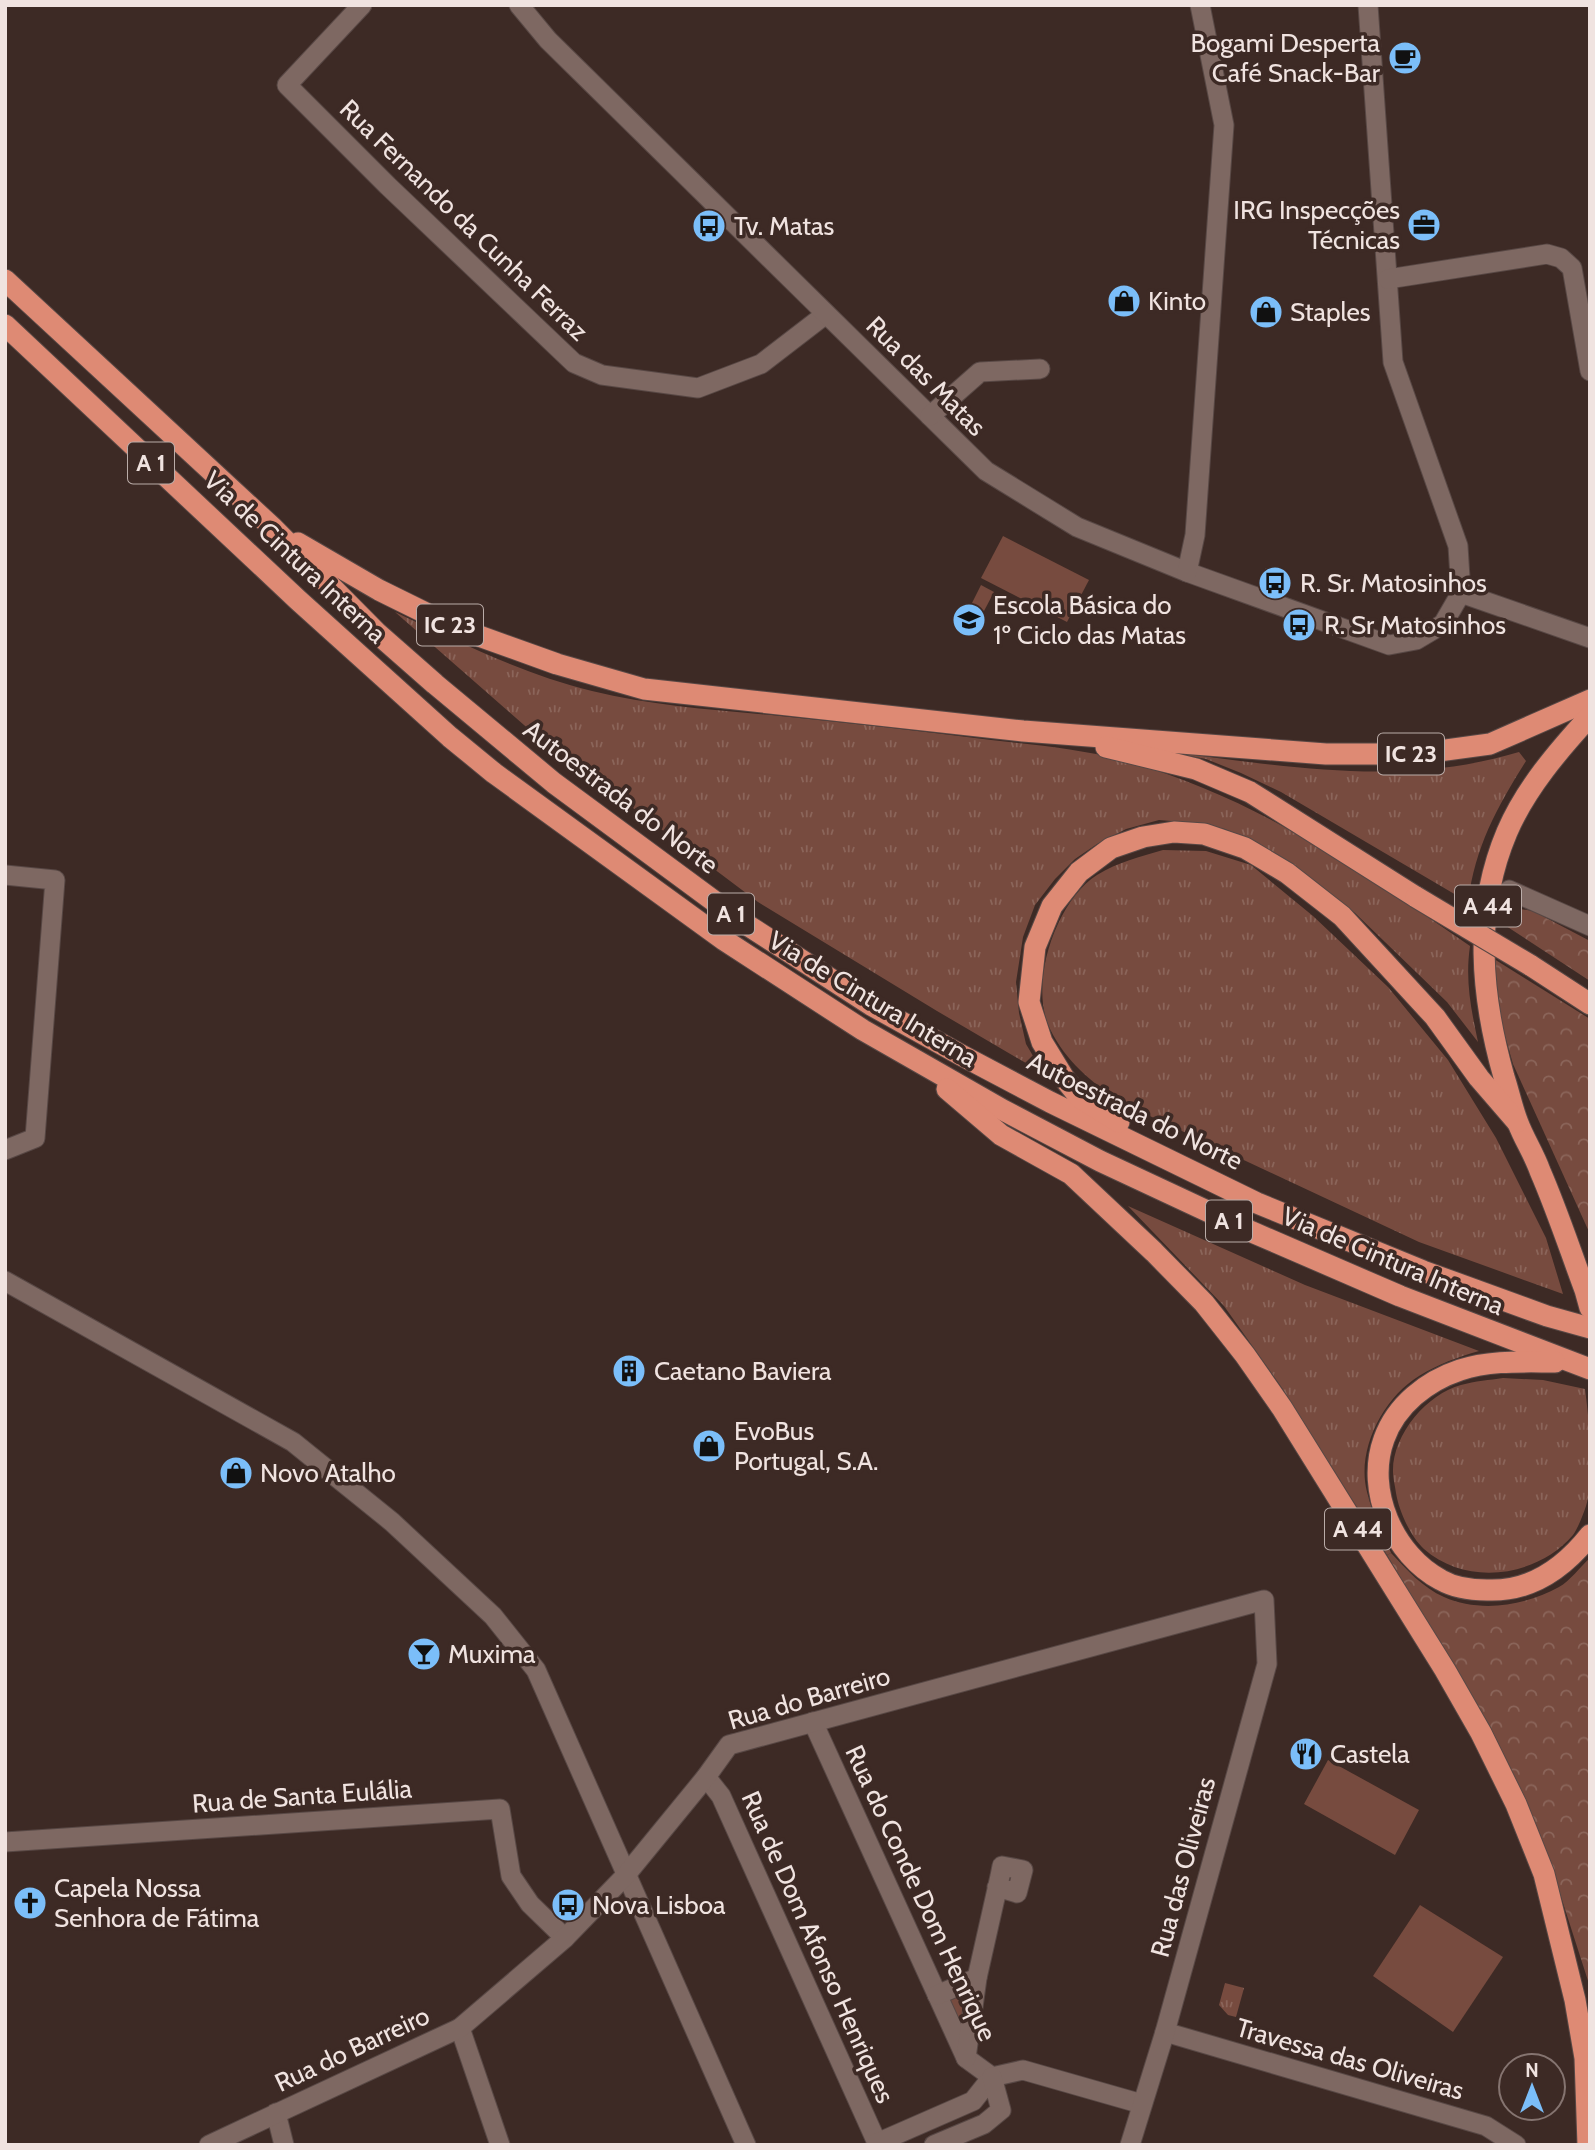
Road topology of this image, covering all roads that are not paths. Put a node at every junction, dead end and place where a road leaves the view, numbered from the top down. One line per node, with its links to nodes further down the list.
1 (362, 5): 7 (street, Rua Fernando da Cunha Ferraz)
2 (519, 5): 7 (street, Rua das Matas)
3 (1200, 5): 13 (street)
4 (1368, 5): 5 (street)
5 (1388, 279): 10 (street); 14 (street)
6 (5, 280): 12 (highway, Via de Cintura Interna / A 1)
7 (826, 314): 11 (street, Rua das Matas)
8 (5, 325): 23 (highway, Via de Cintura Interna / A 1)
9 (1040, 369): 11 (street)
10 (1590, 370)
11 (930, 416): 13 (street, Rua das Matas)
12 (272, 527): 18 (highway, IC 23); 26 (highway, Autoestrada do Norte / A 1)
13 (1187, 572): 14 (street, Rua das Matas)
14 (1461, 593): 15 (street)
15 (1590, 638)
16 (1590, 700): 18 (highway, IC 23)
17 (1590, 716): 24 (highway, A 44)
18 (1024, 731): 22 (highway, bridge)
19 (5, 875): 25 (street)
20 (1509, 890): 21 (street)
21 (1590, 926)
22 (1590, 1004)
23 (902, 1052): 30 (highway, Via de Cintura Interna / A 1); 58 (highway, A 44)
24 (1517, 1122): 26 (highway, A 1); 28 (highway, A 44)
25 (6, 1151)
26 (1257, 1203): 29 (highway, Autoestrada do Norte / A 1)
27 (5, 1281): 37 (street)
28 (1587, 1299)
29 (1590, 1328)
30 (1568, 1363): 31 (highway, Via de Cintura Interna / A 1); 32 (highway)
31 (1590, 1369)
32 (1590, 1535)
33 (1264, 1600): 34 (street, Rua do Barreiro); 43 (street, Rua das Oliveiras)
34 (813, 1722): 35 (street, Rua do Barreiro); 41 (street, Rua do Conde Dom Henrique)
35 (706, 1777): 37 (street, Rua do Barreiro); 50 (street, Rua de Dom Afonso Henriques)
36 (5, 1842): 39 (street, Rua de Santa Eulália)
37 (625, 1876): 39 (street, Rua do Barreiro); 54 (street)
38 (997, 1887): 40 (street)
39 (565, 1938): 42 (street, Rua do Barreiro)
40 (977, 1978): 41 (street); 44 (street)
41 (937, 1995): 44 (street, Rua do Conde Dom Henrique)
42 (460, 2028): 48 (street, Rua do Barreiro); 53 (street)
43 (1165, 2032): 47 (street, Rua das Oliveiras); 57 (street, Travessa das Oliveiras)
44 (967, 2058): 45 (street, Rua do Conde Dom Henrique)
45 (992, 2077): 46 (street); 47 (street); 49 (street)
46 (973, 2101): 49 (street); 50 (street)
47 (1142, 2104): 56 (street, Rua das Oliveiras)
48 (276, 2113): 51 (street, Rua do Barreiro); 52 (street)
49 (984, 2123): 55 (street)
50 (878, 2144)
51 (209, 2145)
52 (284, 2145)
53 (500, 2145)
54 (746, 2145)
55 (934, 2145)
56 (1130, 2145)
57 (1516, 2145)
58 (1588, 2145)

